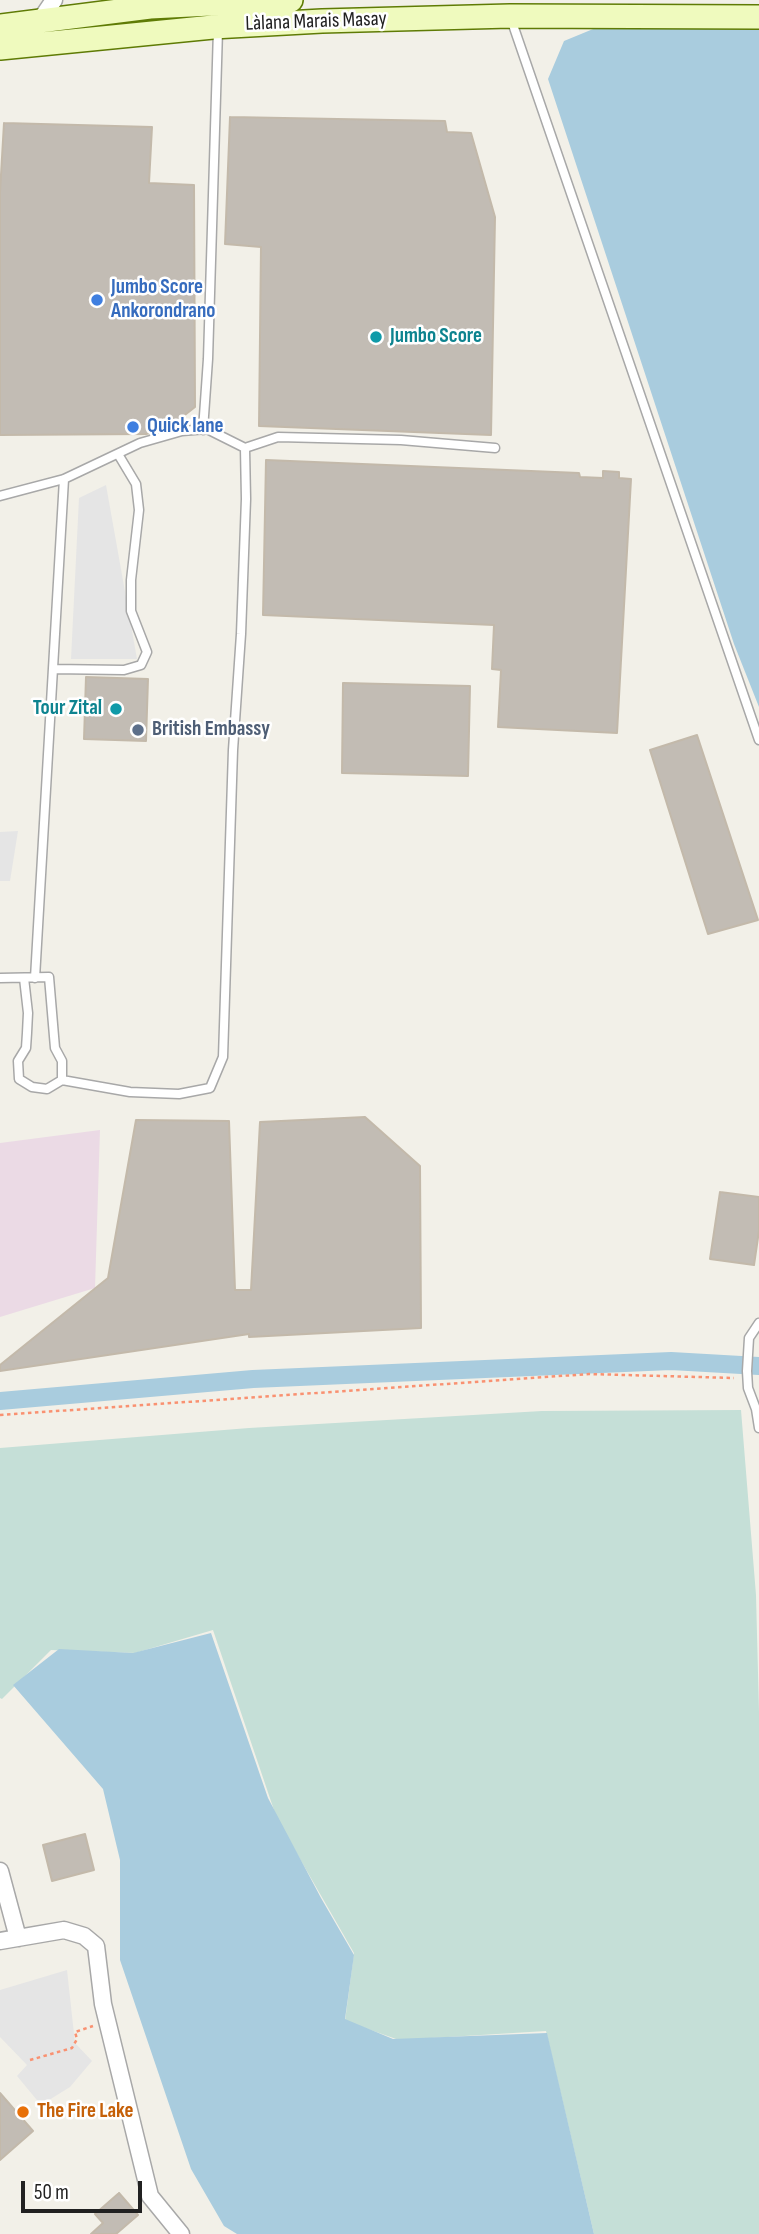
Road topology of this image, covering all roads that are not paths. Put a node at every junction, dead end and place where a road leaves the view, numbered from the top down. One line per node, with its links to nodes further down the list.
1 (54, 0): 6 (street)
2 (291, 0): 3 (main road, Làlana Marais Masay)
3 (145, 4): 6 (main road, Làlana Marais Masay)
4 (510, 16): 5 (main road, Làlana Marais Masay); 8 (main road, Làlana Marais Masay); 17 (lane)
5 (759, 17)
6 (39, 22): 7 (main road, Làlana Marais Masay)
7 (0, 26)
8 (218, 27): 9 (main road, Làlana Marais Masay); 10 (lane)
9 (0, 48)
10 (203, 429): 11 (lane); 13 (lane)
11 (245, 448): 12 (lane); 21 (lane)
12 (495, 448)
13 (118, 454): 14 (lane); 16 (lane)
14 (64, 478): 15 (lane); 16 (lane)
15 (0, 496)
16 (53, 669): 20 (lane)
17 (759, 740)
18 (0, 978): 19 (lane)
19 (24, 978): 20 (lane); 21 (lane)
20 (35, 978): 21 (lane)
21 (62, 1080)
22 (759, 1323): 23 (lane)
23 (759, 1428)
24 (0, 1871): 25 (street)
25 (18, 1938): 26 (street); 27 (street)
26 (0, 1941)
27 (181, 2234)

